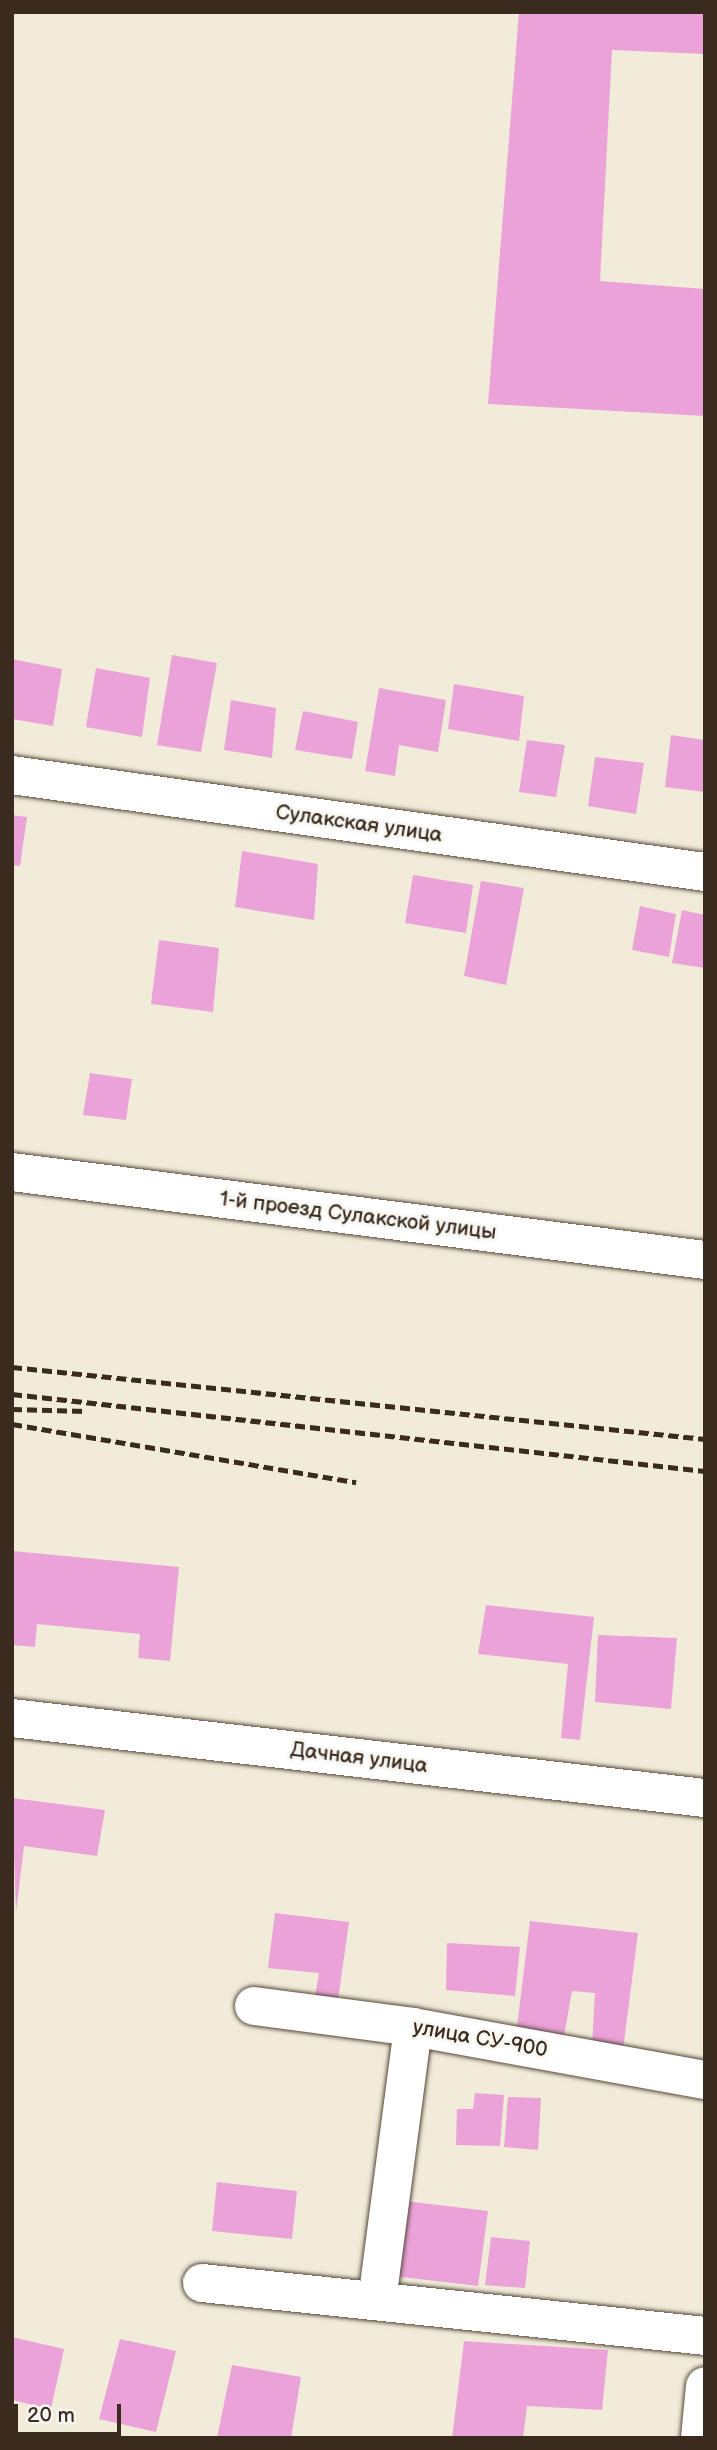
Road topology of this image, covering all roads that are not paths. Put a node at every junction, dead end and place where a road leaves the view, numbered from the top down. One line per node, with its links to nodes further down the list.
1 (12, 775): 2 (street, Сулакская улица)
2 (705, 872)
3 (12, 1172): 4 (street, 1-й проезд Сулакской улицы)
4 (705, 1260)
5 (12, 1718): 6 (street, Дачная улица)
6 (705, 1798)
7 (254, 2006): 8 (street, улица СУ-900)
8 (413, 2027): 9 (street, улица СУ-900); 11 (street)
9 (705, 2080)
10 (202, 2283): 11 (street)
11 (377, 2301): 12 (street)
12 (705, 2336)
13 (705, 2386): 14 (street)
14 (701, 2438)

